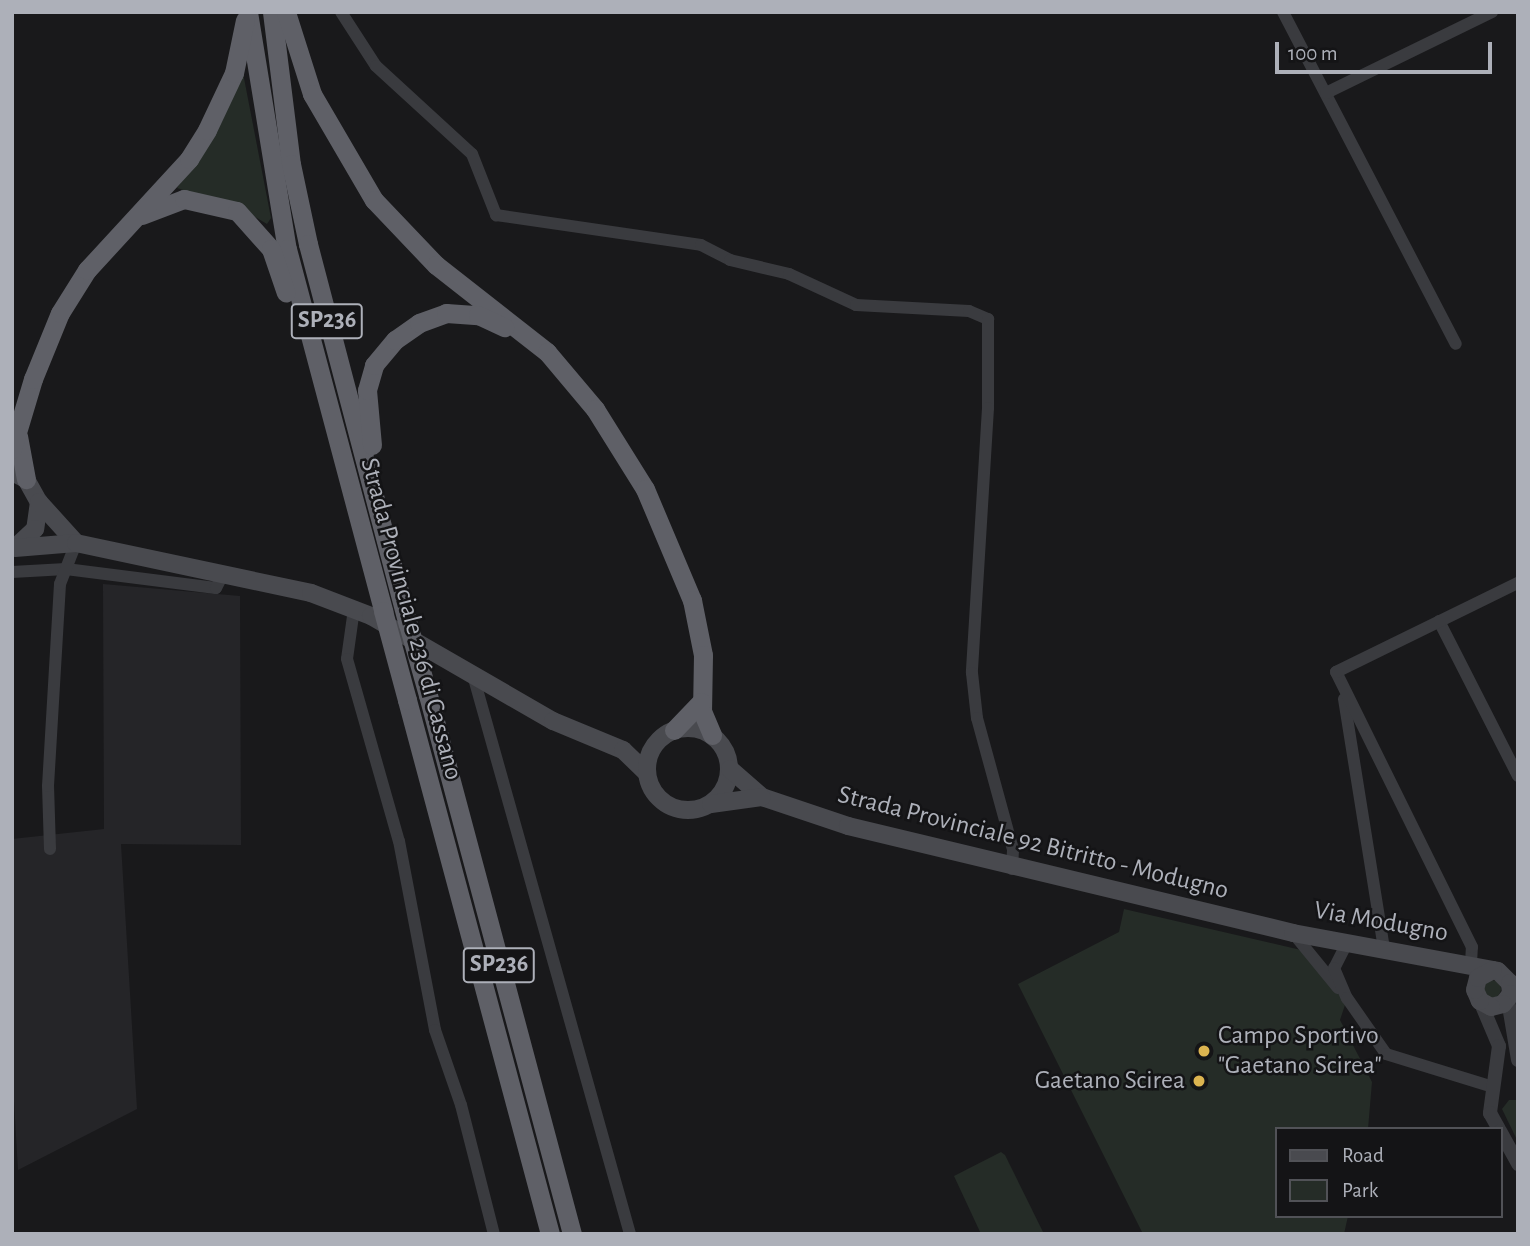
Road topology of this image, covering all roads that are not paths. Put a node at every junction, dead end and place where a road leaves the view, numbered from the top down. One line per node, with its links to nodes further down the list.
1 (248, 12): 8 (highway); 12 (highway, Strada Provinciale 236 di Cassano / SP236)
2 (272, 12): 23 (highway, Strada Provinciale 236 di Cassano / SP236)
3 (286, 12): 10 (highway)
4 (341, 12): 36 (street)
5 (1283, 12): 7 (street)
6 (1492, 12): 7 (street)
7 (1326, 93): 9 (street)
8 (129, 222): 11 (highway); 12 (highway)
9 (1456, 344)
10 (547, 352): 23 (highway); 26 (highway)
11 (15, 442): 13 (highway)
12 (346, 474): 51 (highway, Strada Provinciale 236 di Cassano / SP236, bridge)
13 (19, 475): 14 (main road)
14 (39, 502): 15 (main road); 16 (main road)
15 (76, 543): 16 (main road); 17 (street); 19 (main road)
16 (14, 548)
17 (66, 569): 18 (street); 19 (street); 35 (street)
18 (12, 572)
19 (223, 574): 21 (main road)
20 (1518, 583): 22 (street)
21 (354, 609): 24 (main road); 50 (street)
22 (1439, 621): 25 (street); 32 (street)
23 (408, 624): 52 (highway, Strada Provinciale 236 di Cassano / SP236, bridge)
24 (473, 675): 29 (main road); 53 (street)
25 (1342, 685): 39 (street); 40 (street)
26 (701, 702): 27 (highway); 28 (highway)
27 (712, 735): 28 (main road); 30 (main road)
28 (666, 736): 29 (main road); 31 (main road)
29 (623, 750): 31 (main road)
30 (730, 769): 33 (main road); 34 (main road)
31 (647, 774): 34 (main road)
32 (1518, 776)
33 (761, 797): 34 (main road); 36 (main road, Strada Provinciale 92 Bitritto - Modugno)
34 (711, 804)
35 (50, 849)
36 (1012, 869): 37 (main road, Strada Provinciale 92 Bitritto - Modugno)
37 (1293, 933): 38 (main road, Via Modugno); 44 (street)
38 (1347, 943): 39 (main road, Via Modugno); 44 (street)
39 (1384, 948): 40 (main road, Via Modugno)
40 (1465, 964): 41 (main road, Via Modugno); 43 (main road)
41 (1496, 971): 42 (main road); 43 (main road)
42 (1514, 986): 43 (main road); 45 (street)
43 (1477, 996): 46 (street)
44 (1347, 998): 46 (street)
45 (1518, 1060)
46 (1493, 1087): 47 (street)
47 (1498, 1127)
48 (1502, 1134): 49 (street)
49 (1518, 1164)
50 (494, 1234)
51 (551, 1234)
52 (572, 1234)
53 (630, 1234)

